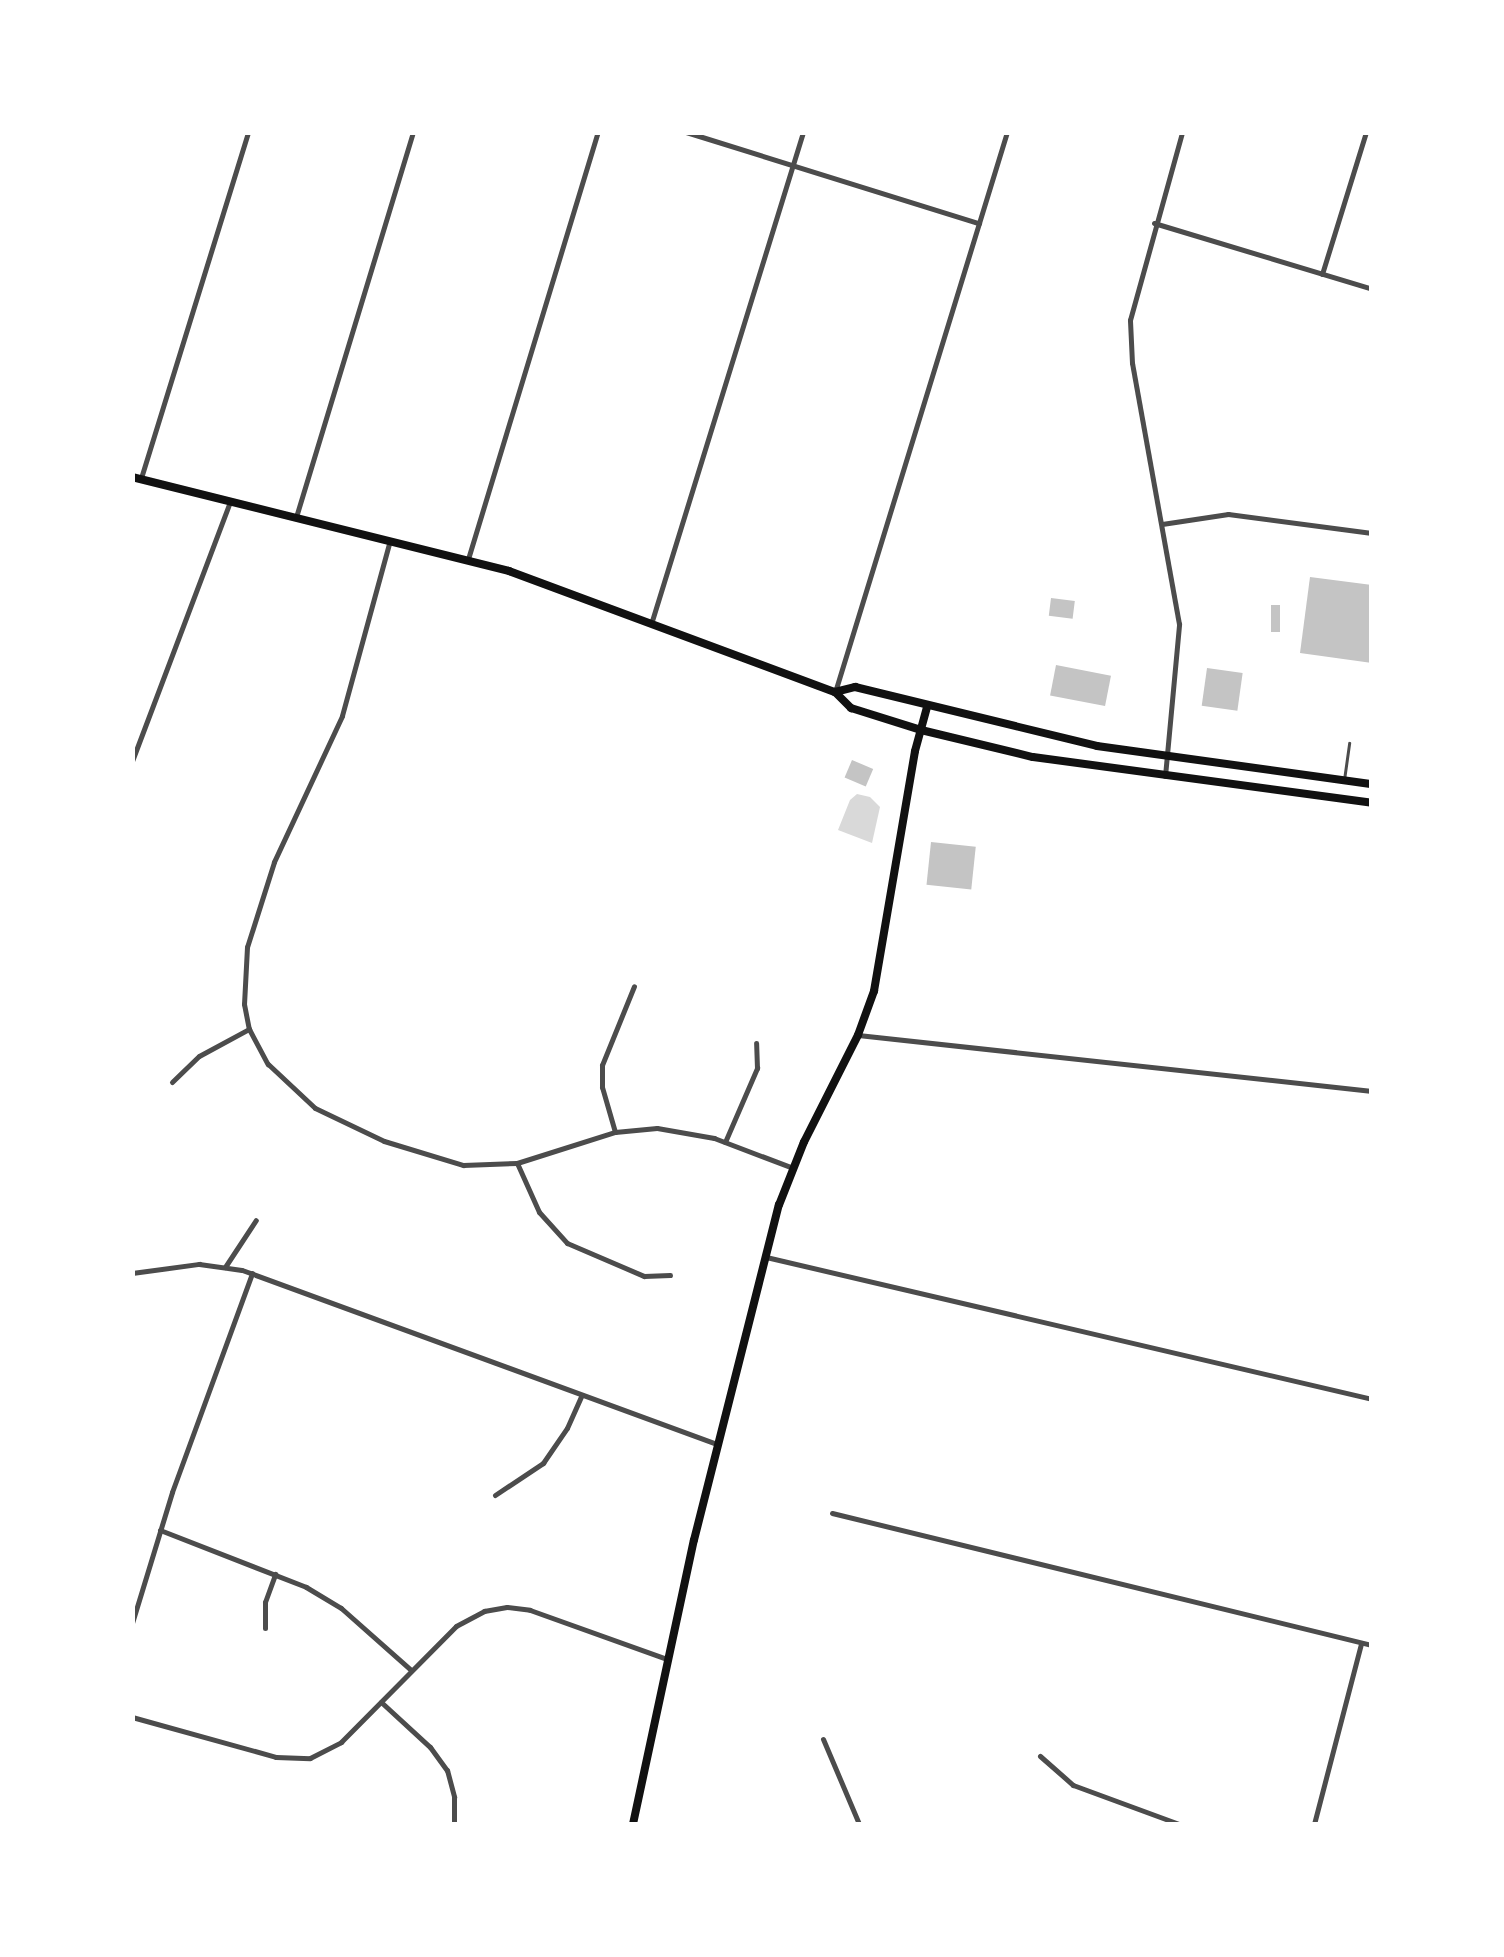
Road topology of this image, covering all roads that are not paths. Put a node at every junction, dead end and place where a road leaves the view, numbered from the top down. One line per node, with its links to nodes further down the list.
1 (248, 132): 14 (street)
2 (413, 132): 16 (street)
3 (598, 132): 20 (street)
4 (686, 132): 9 (street)
5 (803, 132): 9 (street)
6 (1007, 132): 10 (street)
7 (1182, 132): 11 (street)
8 (1366, 132): 12 (street)
9 (793, 166): 10 (street); 21 (street)
10 (979, 223): 22 (street)
11 (1154, 223): 12 (street); 17 (street)
12 (1322, 274): 13 (street)
13 (1372, 289)
14 (137, 478): 15 (main road)
15 (230, 502): 16 (main road); 27 (street)
16 (296, 518): 19 (main road)
17 (1162, 524): 18 (street); 26 (street)
18 (1372, 532)
19 (390, 540): 20 (main road); 33 (street)
20 (468, 559): 21 (main road)
21 (651, 624): 22 (main road)
22 (835, 692): 23 (main road); 24 (main road)
23 (927, 707): 24 (main road); 26 (main road)
24 (921, 730): 28 (main road); 34 (main road)
25 (1349, 743): 29 (lane)
26 (1168, 758): 28 (street); 29 (main road)
27 (132, 761)
28 (1165, 776): 31 (main road)
29 (1344, 781): 30 (main road)
30 (1372, 784)
31 (1372, 803)
32 (634, 986): 38 (street)
33 (250, 1029): 36 (street); 40 (street)
34 (858, 1035): 37 (street); 41 (main road)
35 (756, 1042): 39 (street)
36 (172, 1082)
37 (1372, 1091)
38 (614, 1132): 39 (street); 40 (street)
39 (725, 1142): 41 (street)
40 (517, 1163): 47 (street)
41 (793, 1168): 43 (main road)
42 (256, 1220): 44 (street)
43 (765, 1257): 49 (street); 50 (main road)
44 (225, 1266): 45 (street); 46 (street)
45 (132, 1273)
46 (252, 1274): 48 (street); 53 (street)
47 (670, 1275)
48 (582, 1395): 50 (street); 51 (street)
49 (1372, 1399)
50 (717, 1444): 59 (main road)
51 (495, 1494)
52 (832, 1513): 57 (street)
53 (160, 1530): 54 (street); 55 (street)
54 (275, 1574): 56 (street); 60 (street)
55 (132, 1623)
56 (265, 1628)
57 (1361, 1642): 58 (street); 69 (street)
58 (1372, 1645)
59 (667, 1659): 60 (street); 66 (main road)
60 (411, 1670): 61 (street)
61 (382, 1702): 62 (street); 65 (street)
62 (132, 1717)
63 (824, 1739): 67 (street)
64 (1040, 1756): 68 (street)
65 (454, 1824)
66 (633, 1824)
67 (860, 1824)
68 (1179, 1824)
69 (1314, 1824)

